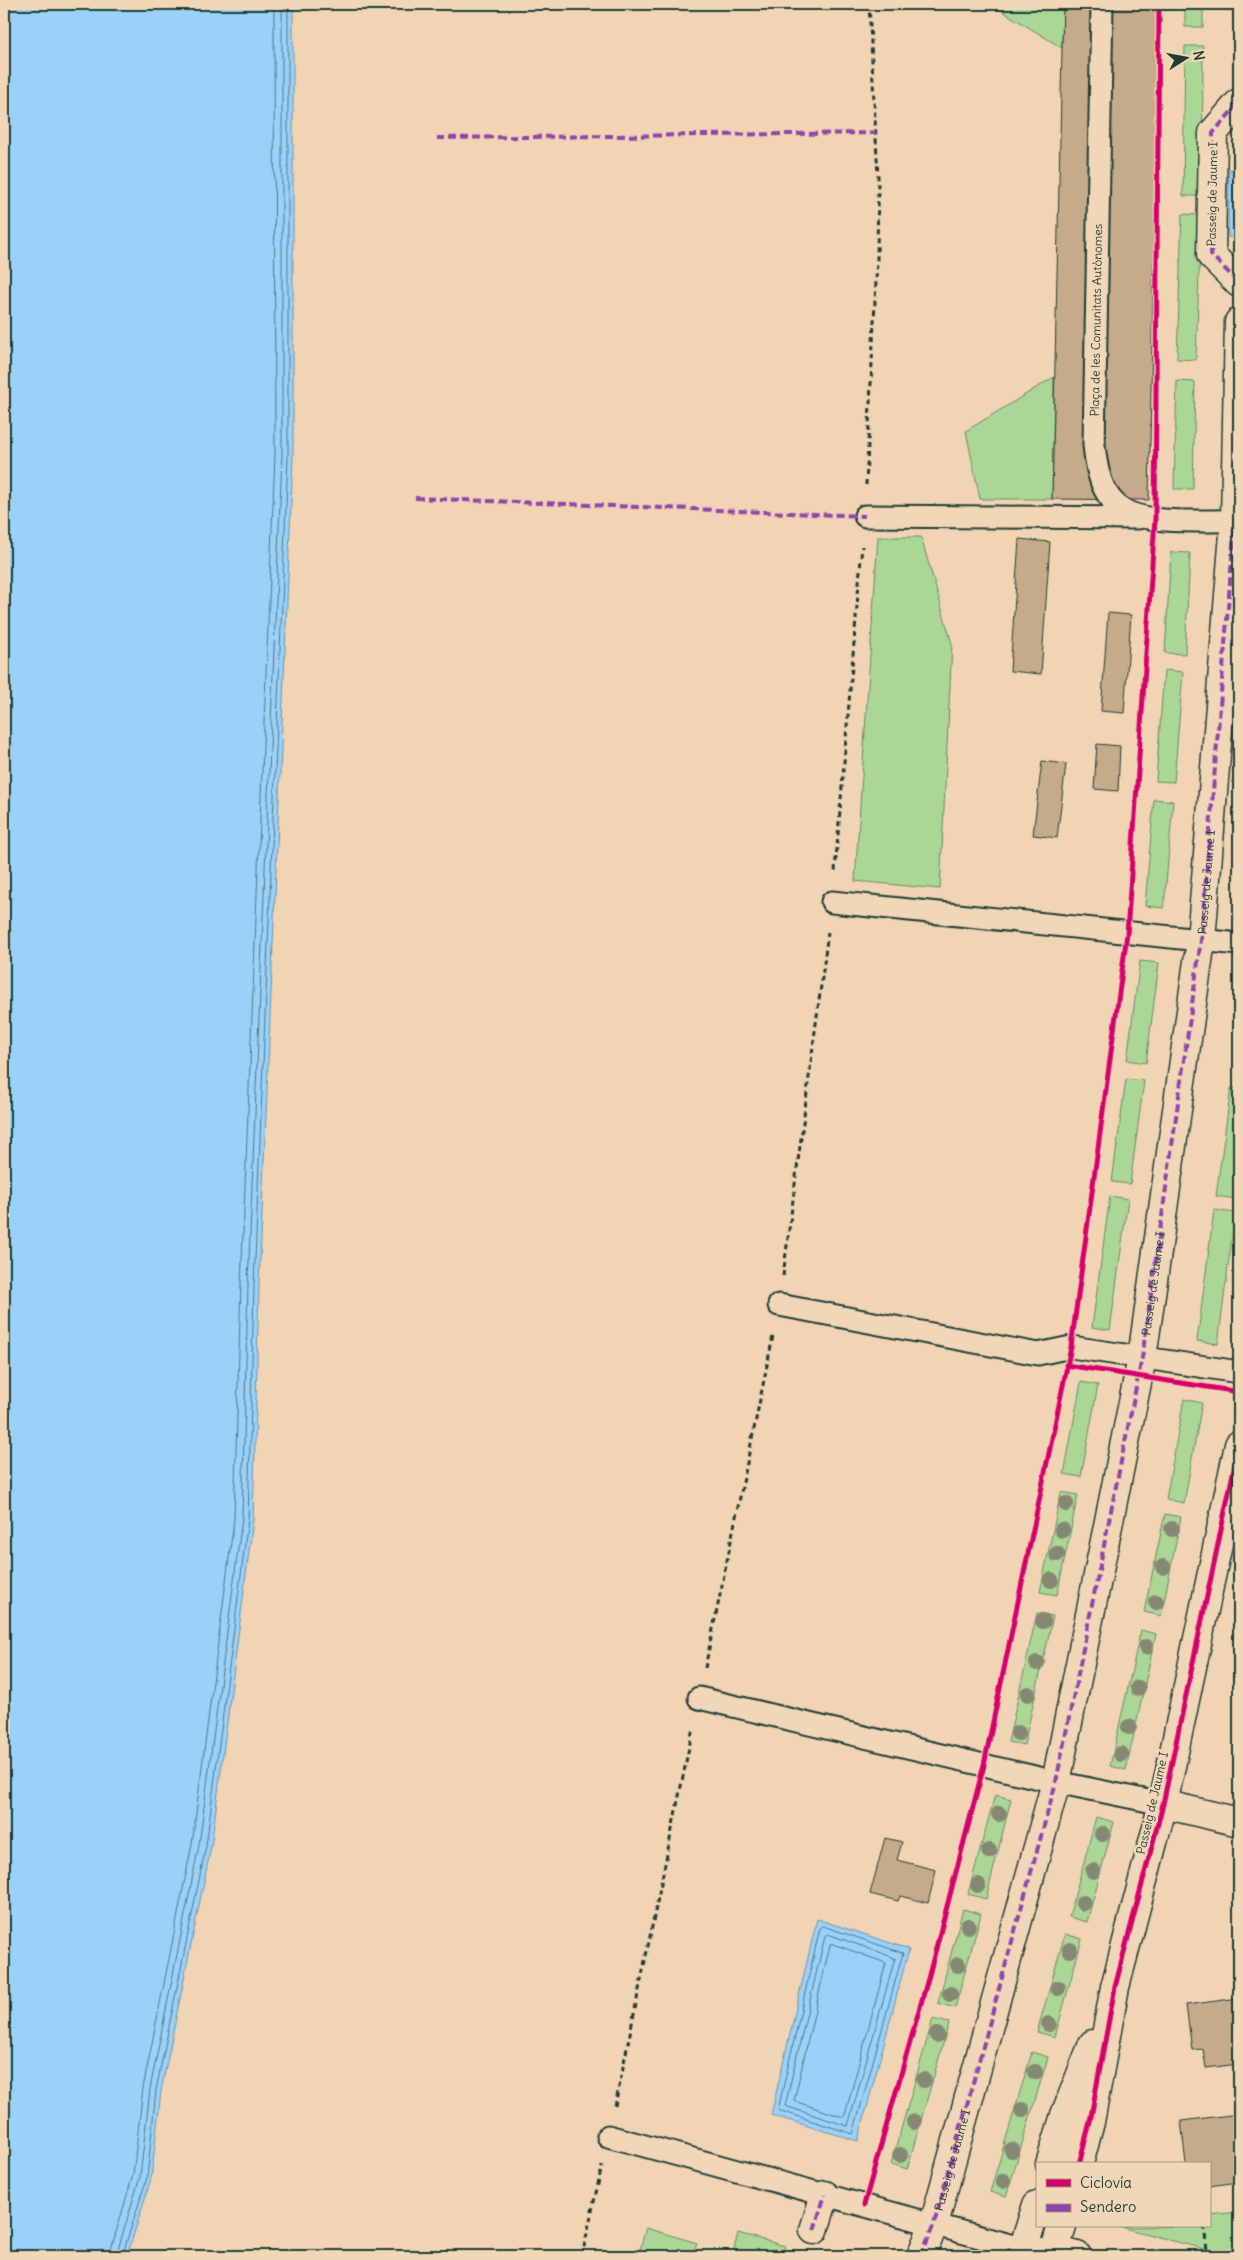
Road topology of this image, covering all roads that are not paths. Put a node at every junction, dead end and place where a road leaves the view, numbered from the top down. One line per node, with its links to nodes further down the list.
1 (1102, 4): 6 (lane, Plaça de les Comunitats Autònomes)
2 (1239, 103): 3 (street, Passeig de Jaume I)
3 (1239, 283)
4 (1239, 322): 7 (street, Passeig de Jaume I)
5 (865, 516): 6 (lane)
6 (1146, 518): 7 (lane, Plaça de les Comunitats Autònomes)
7 (1237, 521): 9 (street, Passeig de Jaume I)
8 (832, 902): 9 (lane)
9 (1200, 940): 10 (lane); 12 (street, Passeig de Jaume I)
10 (1239, 944)
11 (779, 1305): 12 (lane)
12 (1142, 1358): 13 (lane); 16 (street, Passeig de Jaume I)
13 (1239, 1372)
14 (1239, 1445): 17 (street, Passeig de Jaume I)
15 (699, 1698): 16 (lane)
16 (1056, 1782): 17 (lane); 25 (street, Passeig de Jaume I)
17 (1163, 1804): 18 (street); 19 (street, Passeig de Jaume I)
18 (1239, 1822)
19 (1115, 1987): 21 (street, Passeig de Jaume I); 22 (street, Passeig de Jaume I)
20 (608, 2136): 23 (lane)
21 (1051, 2162)
22 (1080, 2162)
23 (825, 2195): 25 (lane); 26 (street)
24 (1036, 2207): 28 (street)
25 (934, 2224): 28 (lane); 29 (street, Passeig de Jaume I)
26 (814, 2230)
27 (1062, 2247): 28 (lane)
28 (1016, 2252)
29 (921, 2256)

